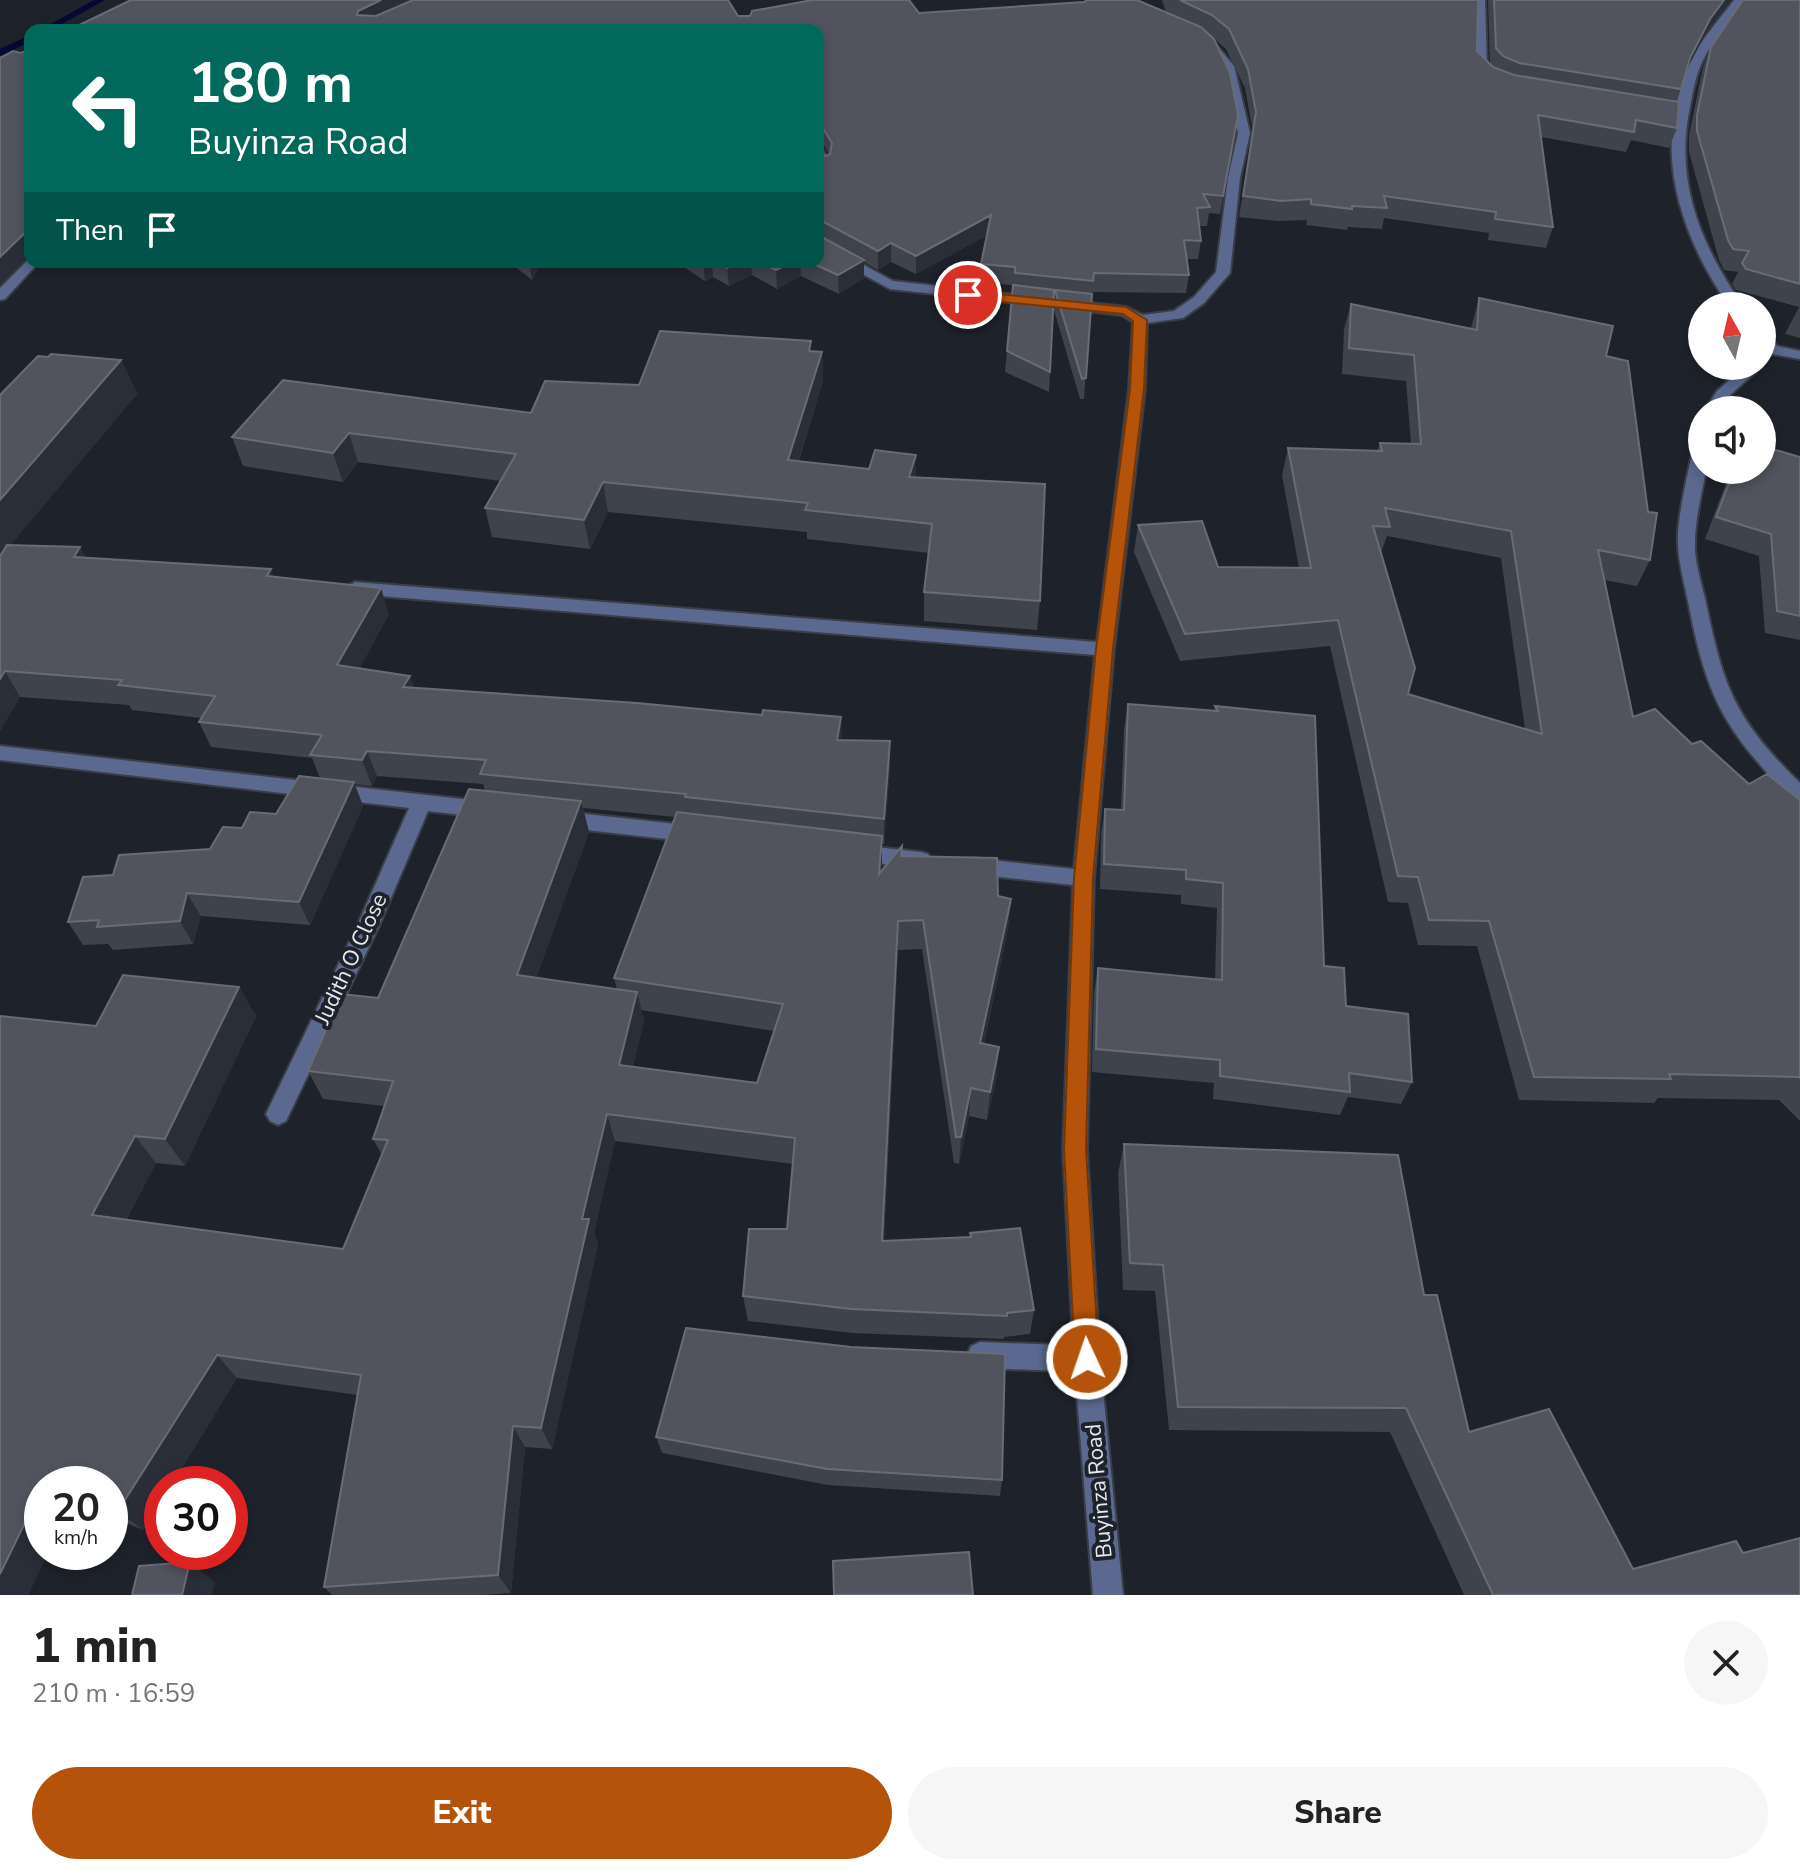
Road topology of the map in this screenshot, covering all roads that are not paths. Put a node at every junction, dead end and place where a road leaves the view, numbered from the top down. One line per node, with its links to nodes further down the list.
1 (1480, 0): 4 (street)
2 (1740, 0): 6 (street)
3 (1196, 34): 11 (street)
4 (1501, 85)
5 (1665, 114): 6 (street)
6 (1680, 116): 9 (street)
7 (824, 247): 11 (street)
8 (26, 268): 10 (street)
9 (1726, 292)
10 (0, 296)
11 (1140, 320): 18 (street, Buyinza Road)
12 (1776, 355): 13 (street)
13 (1800, 355)
14 (1738, 380): 15 (street)
15 (1721, 396)
16 (1696, 484): 20 (street)
17 (336, 586): 18 (street)
18 (1105, 649): 24 (street, Buyinza Road)
19 (0, 753): 21 (street)
20 (1800, 795)
21 (421, 803): 22 (street); 25 (street, Judith O Close)
22 (721, 837)
23 (831, 850): 24 (street)
24 (1084, 878): 27 (street, Buyinza Road)
25 (278, 1114)
26 (962, 1354): 27 (street)
27 (1087, 1359): 28 (street, Buyinza Road)
28 (1108, 1595)

